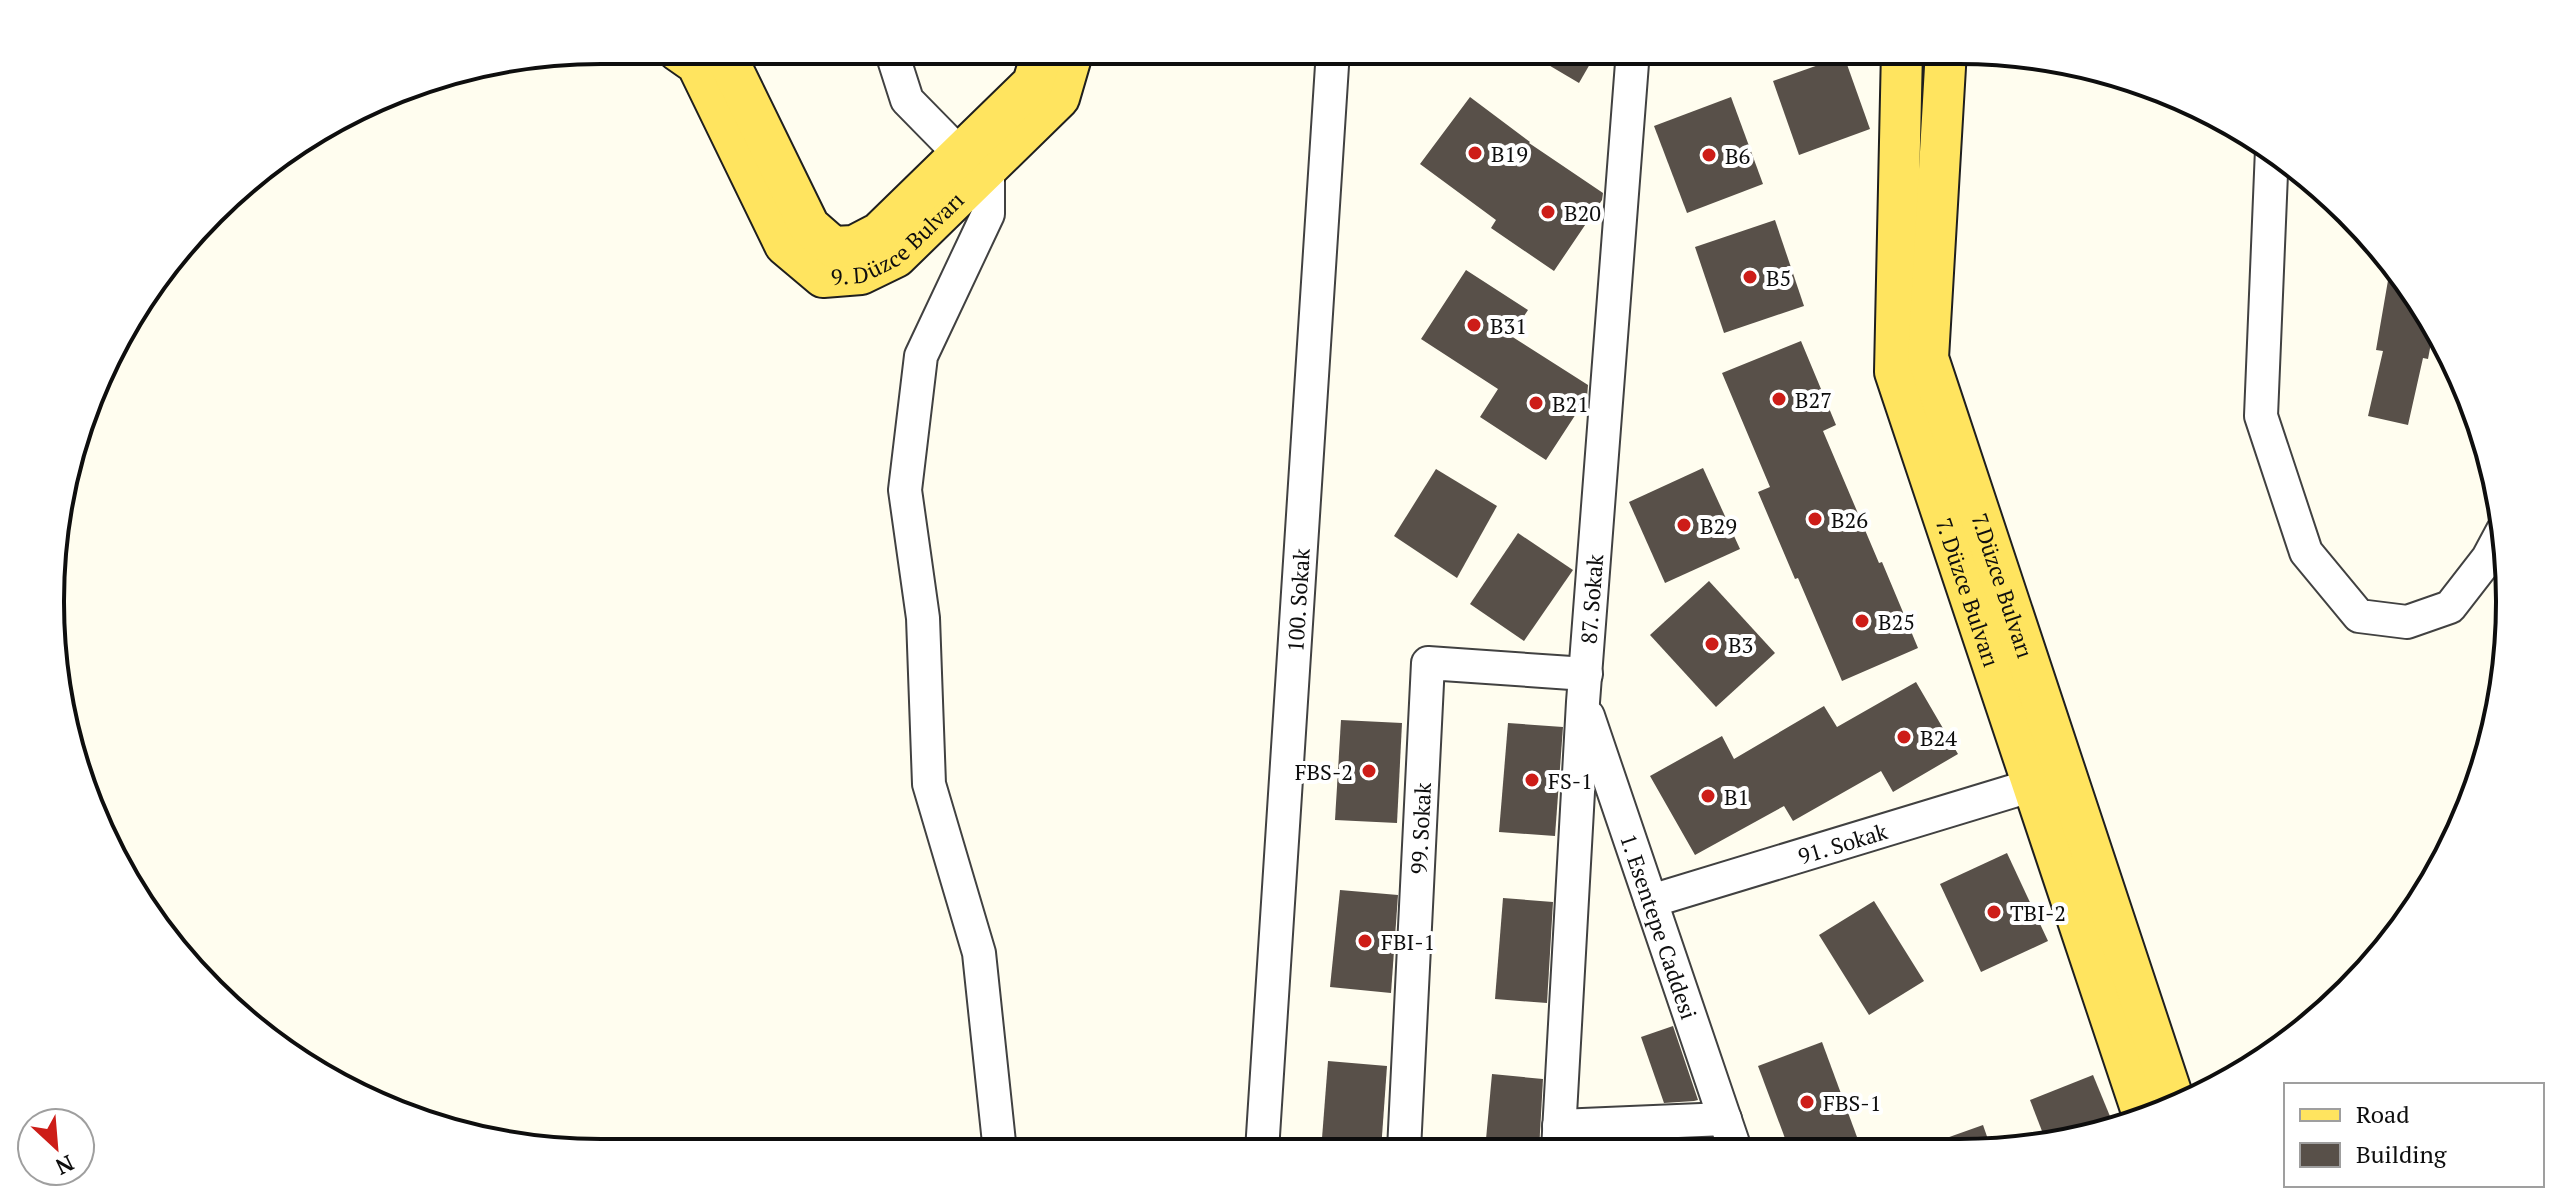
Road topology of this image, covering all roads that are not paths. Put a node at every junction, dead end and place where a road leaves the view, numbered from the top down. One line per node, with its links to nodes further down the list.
1 (697, 64): 10 (main road, 9. Düzce Bulvarı)
2 (730, 64): 10 (main road, 9. Düzce Bulvarı)
3 (895, 64): 10 (street)
4 (1039, 64): 10 (main road, 9. Düzce Bulvarı)
5 (1069, 64): 10 (main road, 9. Düzce Bulvarı)
6 (1332, 64): 21 (street, 100. Sokak)
7 (1632, 64): 13 (street, 87. Sokak)
8 (1902, 64): 14 (main road, 7. Düzce Bulvarı)
9 (1945, 64): 16 (main road, 7.Düzce Bulvarı)
10 (974, 161): 20 (street)
11 (2271, 165): 12 (street)
12 (2493, 549)
13 (1584, 688): 15 (street, 1. Esentepe Caddesi); 19 (street, 87. Sokak); 22 (street, 99. Sokak)
14 (2033, 785): 15 (street, 91. Sokak); 17 (main road, 7. Düzce Bulvarı)
15 (1651, 901): 18 (street, 1. Esentepe Caddesi)
16 (2172, 1095)
17 (2140, 1107)
18 (1730, 1134): 19 (street)
19 (1559, 1138)
20 (999, 1139)
21 (1263, 1139)
22 (1405, 1139)

